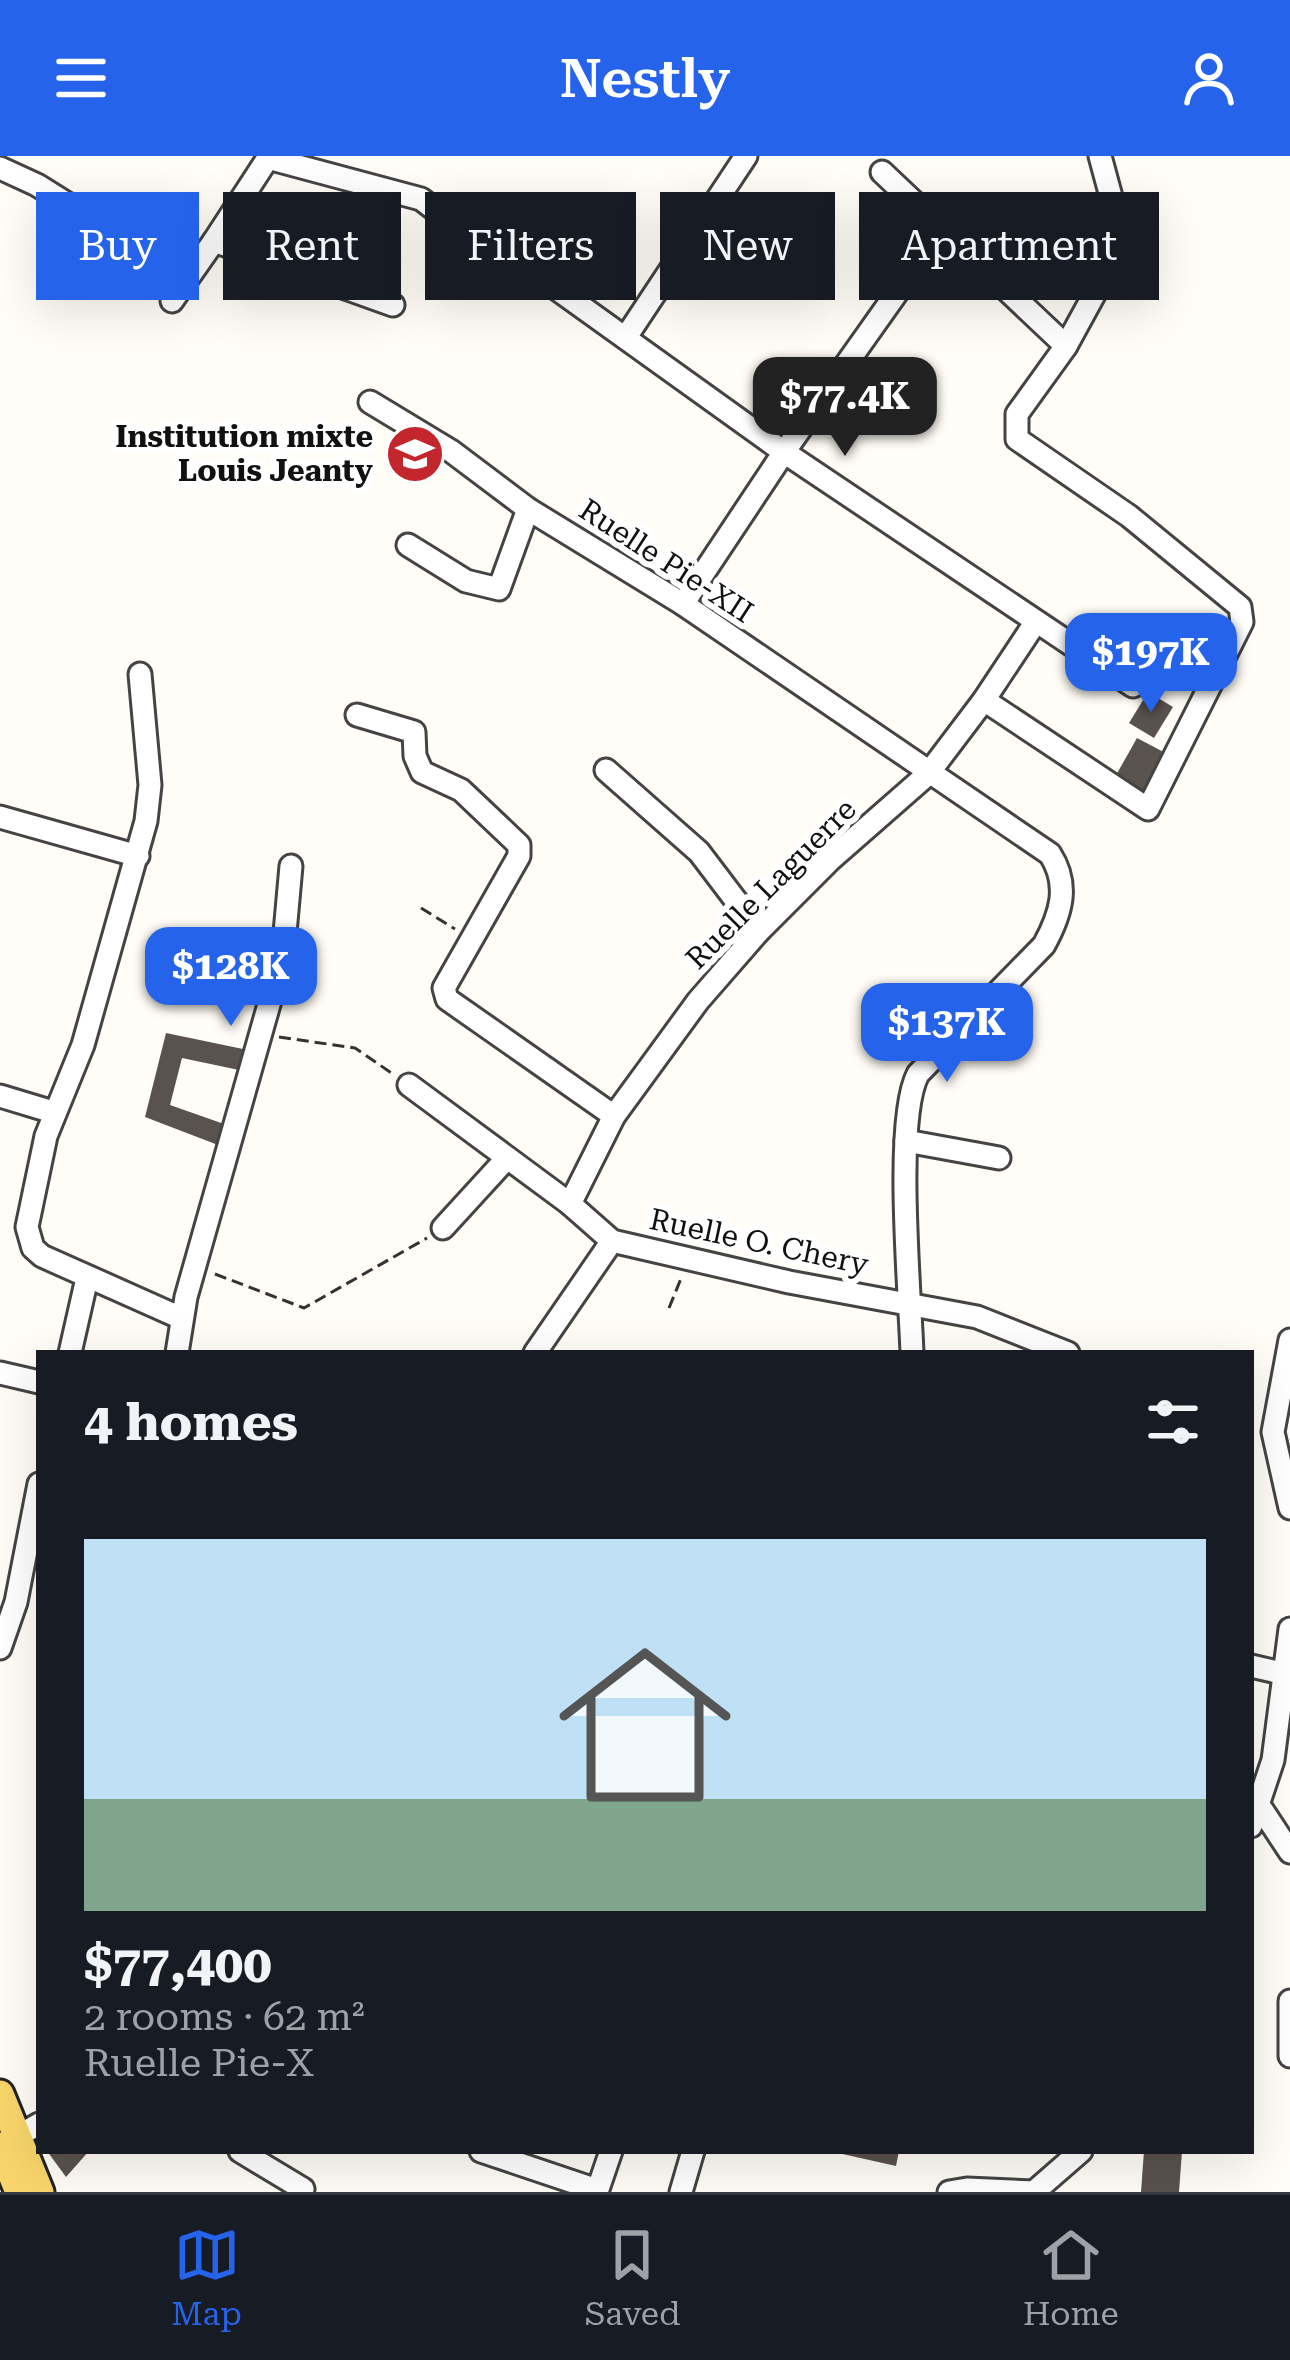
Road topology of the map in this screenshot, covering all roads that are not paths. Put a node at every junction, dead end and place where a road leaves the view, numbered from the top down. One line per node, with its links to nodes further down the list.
1 (746, 156): 12 (street)
2 (1100, 156): 13 (street)
3 (0, 168): 5 (street)
4 (882, 172): 6 (street)
5 (48, 192)
6 (903, 192)
7 (214, 241): 10 (street); 11 (street); 12 (street)
8 (892, 300): 15 (street)
9 (1018, 300): 13 (street)
10 (172, 301)
11 (393, 305)
12 (626, 337): 15 (street)
13 (1066, 346): 22 (street)
14 (370, 402): 16 (street, Ruelle Pie-XII)
15 (784, 452): 18 (street); 19 (street)
16 (528, 509): 17 (street); 18 (street, Ruelle Pie-XII)
17 (408, 544)
18 (682, 604): 25 (street, Ruelle Pie-XII)
19 (1035, 623): 21 (street); 22 (street, Ruelle Laguerre)
20 (140, 674): 27 (street)
21 (1133, 686)
22 (984, 700): 25 (street, Ruelle Laguerre)
23 (357, 715): 33 (street)
24 (606, 770): 29 (street)
25 (928, 774): 29 (street, Ruelle Laguerre); 34 (street, Ruelle Pie-XII)
26 (0, 817): 27 (street)
27 (138, 856): 32 (street)
28 (291, 866): 42 (street)
29 (759, 931): 33 (street, Ruelle Laguerre)
30 (409, 1085): 35 (street, Ruelle O. Chery)
31 (0, 1096): 32 (street)
32 (53, 1112): 40 (street)
33 (614, 1116): 37 (street, Ruelle Laguerre)
34 (906, 1141): 36 (street); 41 (street, Ruelle Pie-XII)
35 (507, 1158): 37 (street, Ruelle O. Chery); 38 (street)
36 (999, 1158)
37 (570, 1204): 39 (street, Ruelle O. Chery)
38 (443, 1228)
39 (612, 1241): 41 (street, Ruelle O. Chery); 46 (street)
40 (87, 1278): 42 (street); 44 (street)
41 (910, 1303): 47 (street, Ruelle Pie-XII); 48 (street, Ruelle O. Chery)
42 (181, 1318): 45 (street)
43 (1290, 1340): 51 (street)
44 (71, 1350)
45 (177, 1350)
46 (537, 1350)
47 (913, 1350)
48 (1060, 1350)
49 (0, 1373): 50 (street)
50 (36, 1381)
51 (1287, 1388): 52 (street)
52 (1262, 1428): 54 (street)
53 (36, 1499): 56 (street)
54 (1290, 1508)
55 (1290, 1629): 58 (street)
56 (0, 1648)
57 (1254, 1667): 58 (street)
58 (1288, 1674): 59 (street)
59 (1255, 1815): 60 (street)
60 (1290, 1852)
61 (1290, 2001): 62 (street)
62 (1290, 2056)
63 (0, 2094): 64 (main road)
64 (14, 2138): 72 (main road); 73 (main road)
65 (245, 2154): 70 (street)
66 (491, 2154): 71 (street)
67 (610, 2154): 71 (street)
68 (692, 2154): 74 (street)
69 (1078, 2154): 75 (street)
70 (303, 2189)
71 (597, 2191)
72 (19, 2192)
73 (40, 2192)
74 (681, 2192)
75 (950, 2192)

